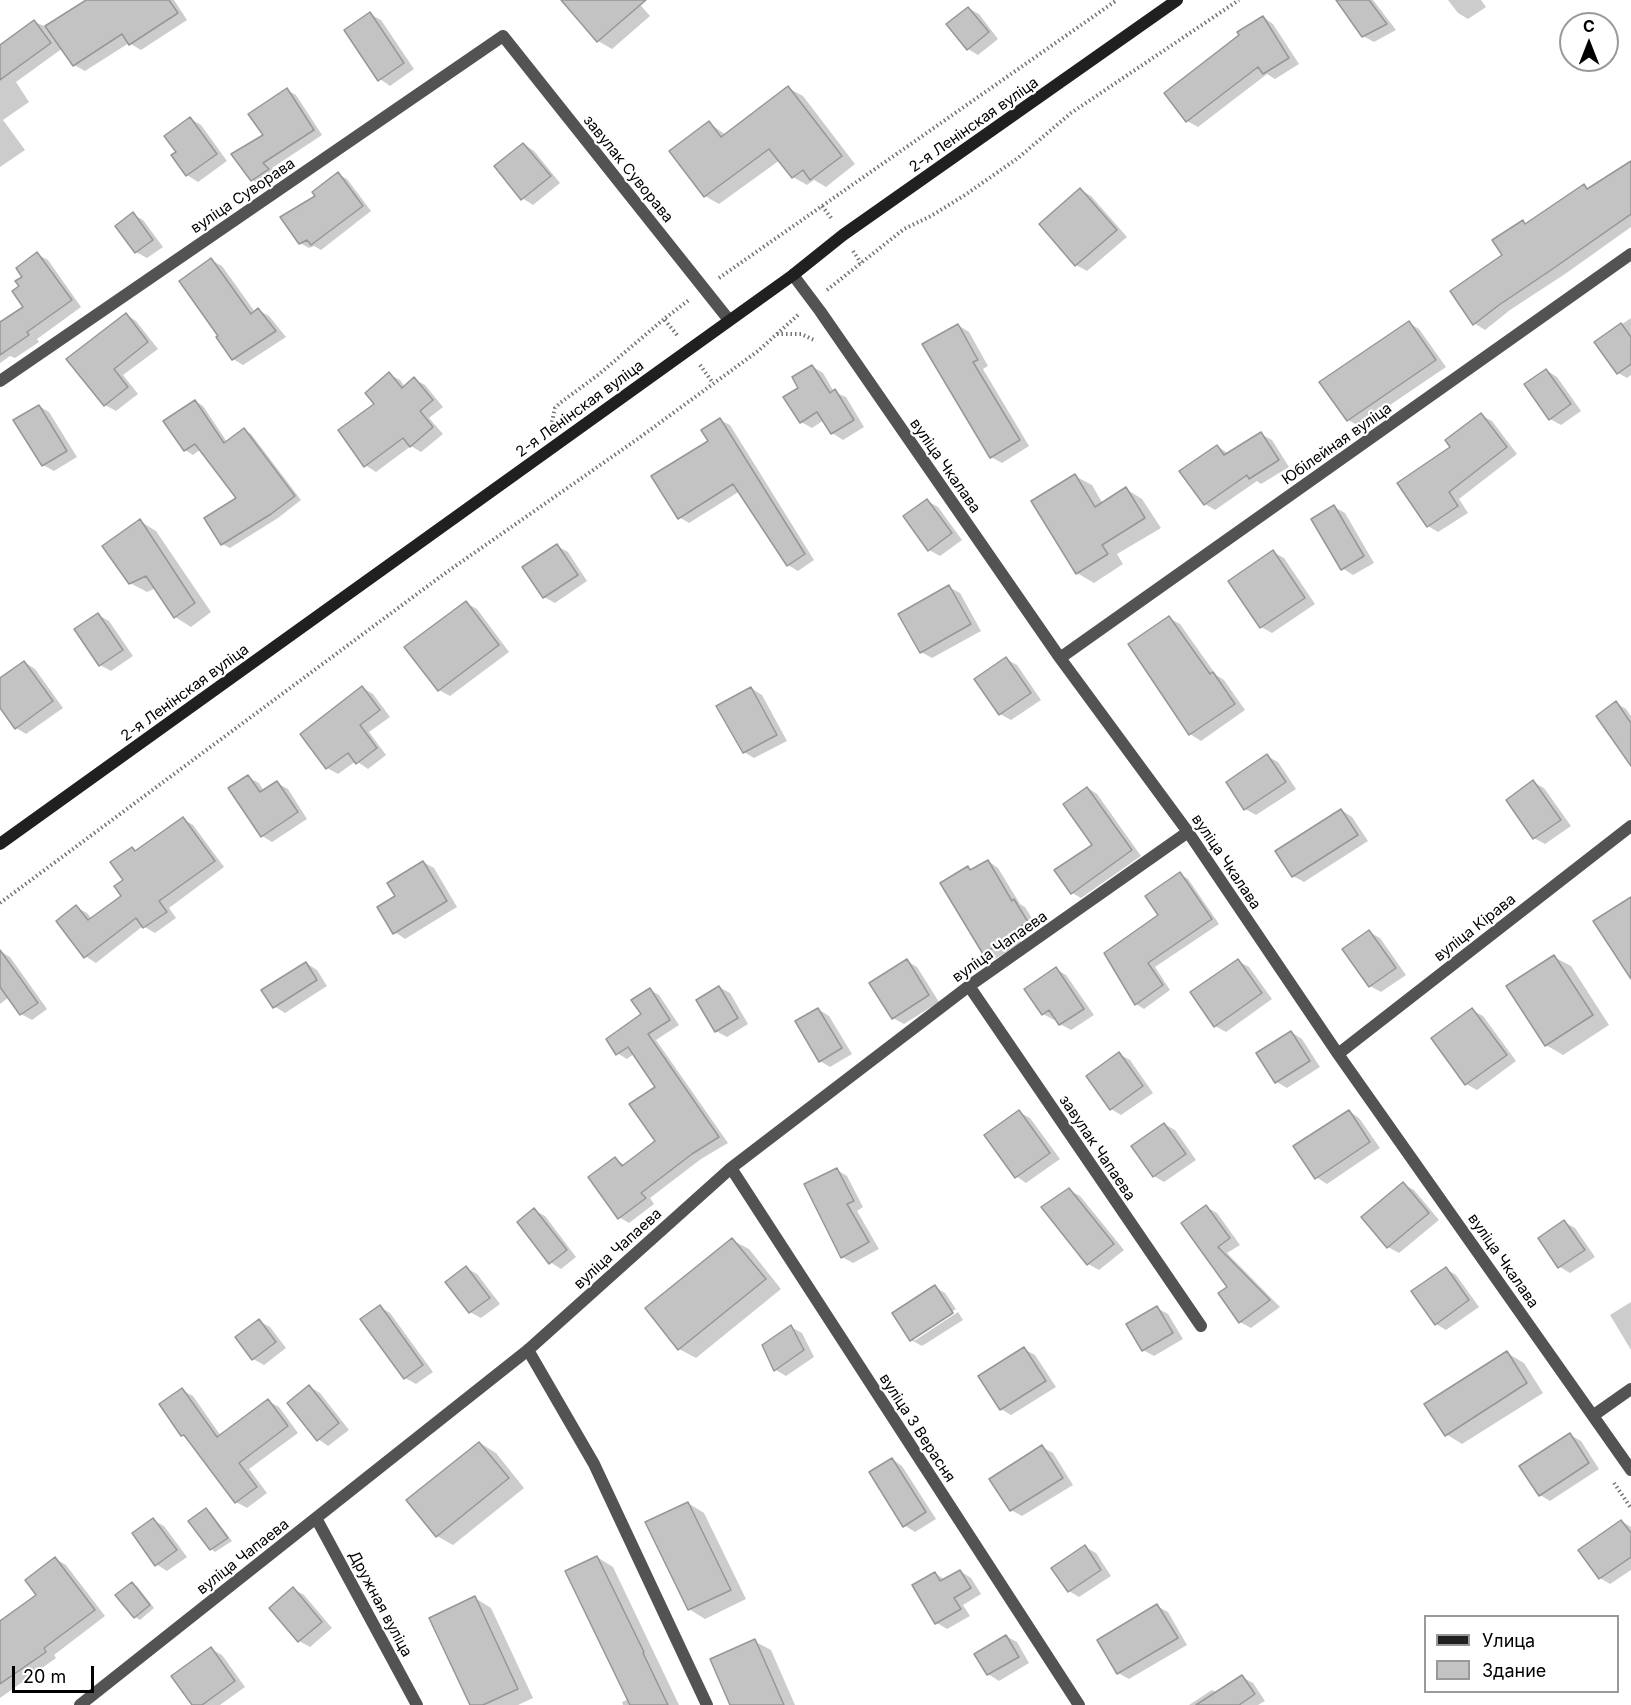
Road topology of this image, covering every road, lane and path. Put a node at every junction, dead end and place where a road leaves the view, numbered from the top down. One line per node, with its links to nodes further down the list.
1 (1117, 0): 8 (path)
2 (1178, 0): 6 (main road, 2-я Ленінская вуліца)
3 (1239, 0): 7 (path)
4 (503, 36): 8 (street, завулак Суворава); 13 (street, вуліца Суворава)
5 (1631, 254): 16 (street, Юбілейная вуліца)
6 (793, 275): 10 (main road, 2-я Ленінская вуліца); 16 (street, вуліца Чкалава)
7 (838, 280)
8 (705, 289): 9 (path); 10 (street, завулак Суворава)
9 (664, 319): 12 (path); 15 (path)
10 (729, 320): 12 (main road, 2-я Ленінская вуліца)
11 (786, 326): 14 (path)
12 (689, 349): 14 (path); 19 (main road, 2-я Ленінская вуліца)
13 (0, 381)
14 (712, 383): 20 (path)
15 (546, 426)
16 (1060, 658): 18 (street, вуліца Чкалава)
17 (1631, 826): 22 (street, вуліца Кірава)
18 (1188, 832): 21 (street, вуліца Чапаева); 22 (street, вуліца Чкалава)
19 (0, 844)
20 (0, 903)
21 (969, 986): 23 (street, вуліца Чапаева); 24 (street, завулак Чапаева)
22 (1338, 1054): 27 (street, вуліца Чкалава)
23 (731, 1168): 25 (street, вуліца Чапаева); 33 (street, вуліца 3 Верасня)
24 (1201, 1326)
25 (528, 1350): 29 (street, вуліца Чапаева); 32 (street)
26 (1631, 1389): 27 (street)
27 (1594, 1415): 28 (street, вуліца Чкалава)
28 (1631, 1470)
29 (316, 1518): 30 (street, вуліца Чапаева); 31 (street, Дружная вуліца)
30 (80, 1705)
31 (417, 1705)
32 (707, 1705)
33 (1079, 1705)

